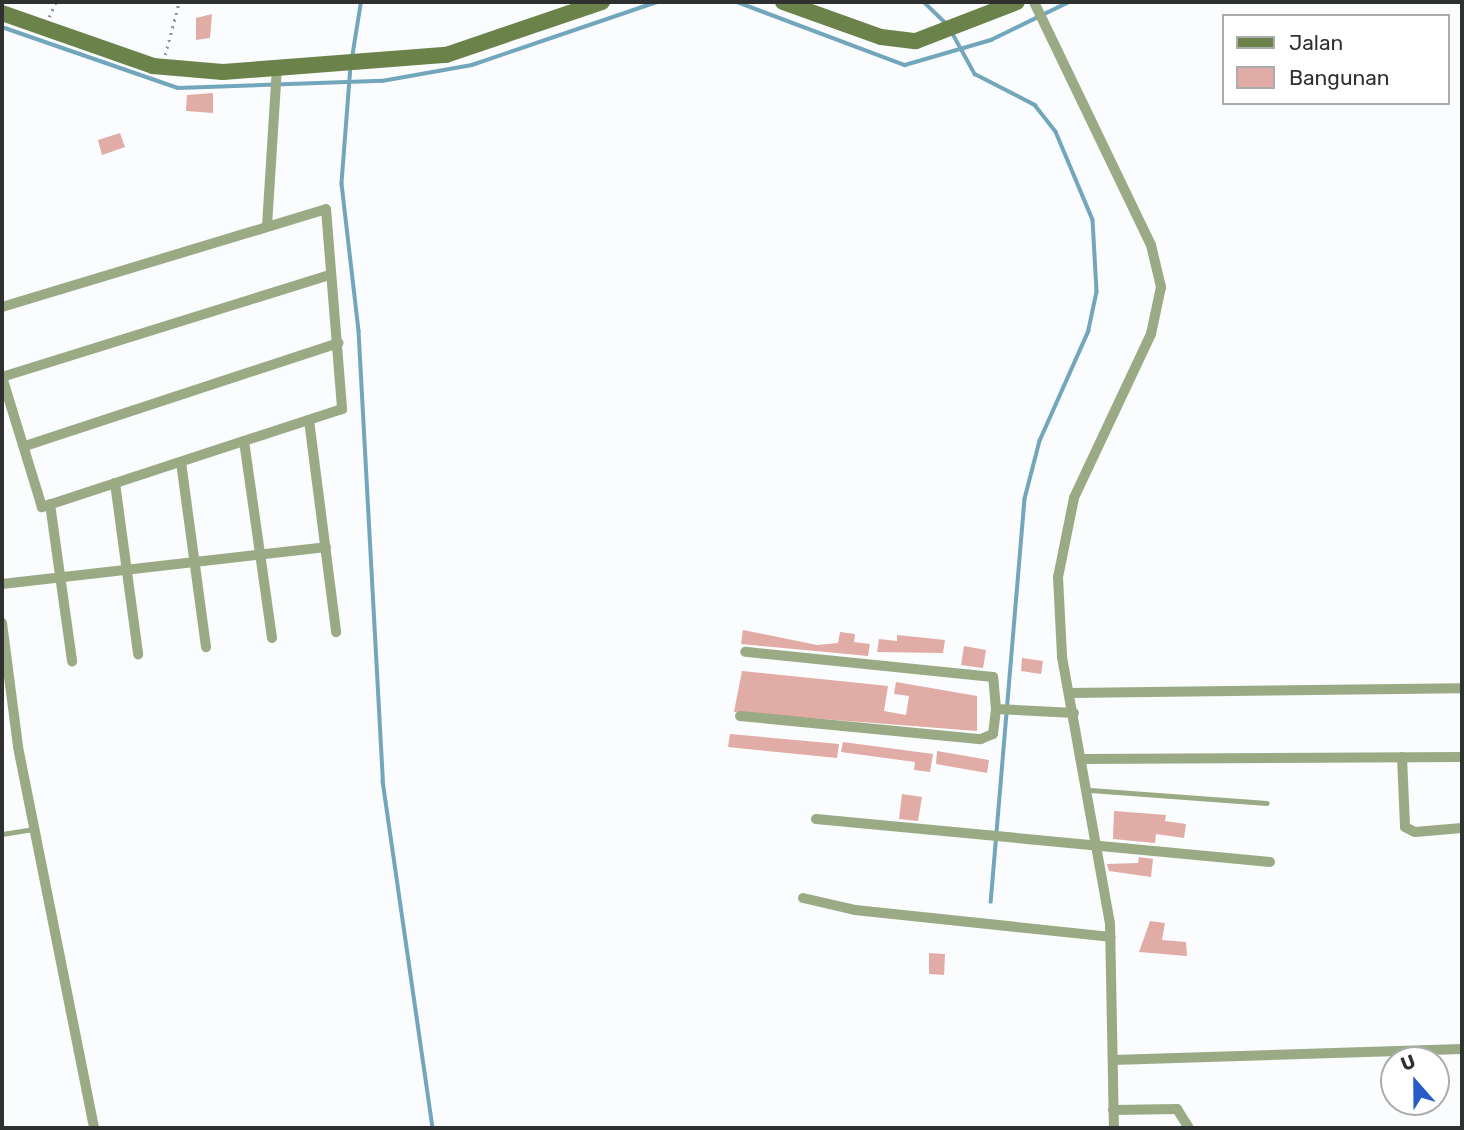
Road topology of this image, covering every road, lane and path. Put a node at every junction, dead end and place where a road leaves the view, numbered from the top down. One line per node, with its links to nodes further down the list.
1 (178, 2): 8 (path)
2 (602, 2): 7 (street)
3 (783, 2): 4 (street)
4 (1017, 2)
5 (1035, 4): 34 (street)
6 (2, 13): 8 (street)
7 (277, 67): 8 (street); 9 (street)
8 (162, 68)
9 (267, 226): 10 (street); 11 (street)
10 (329, 275): 12 (street); 13 (street)
11 (2, 307)
12 (338, 343): 14 (street); 16 (street)
13 (2, 377): 16 (street)
14 (309, 420): 15 (street); 20 (street)
15 (244, 441): 17 (street); 21 (street)
16 (25, 446): 19 (street)
17 (181, 462): 18 (street); 22 (street)
18 (115, 484): 19 (street); 23 (street)
19 (50, 504): 24 (street)
20 (326, 547): 21 (street); 27 (street)
21 (261, 555): 22 (street); 28 (street)
22 (193, 562): 23 (street); 29 (street)
23 (125, 570): 24 (street); 31 (street)
24 (59, 578): 25 (street); 32 (street)
25 (2, 584)
26 (2, 623): 45 (street)
27 (335, 632)
28 (272, 638)
29 (206, 647)
30 (745, 652): 35 (street)
31 (138, 654)
32 (72, 661)
33 (1462, 688): 34 (street)
34 (1070, 693): 36 (street)
35 (996, 709): 36 (street); 37 (street)
36 (1074, 713): 40 (street)
37 (740, 716)
38 (1402, 757): 39 (street); 40 (street); 44 (street)
39 (1462, 757)
40 (1084, 758): 41 (street)
41 (1090, 790): 42 (lane); 47 (street)
42 (1267, 803)
43 (816, 819): 47 (street)
44 (1462, 828)
45 (33, 829): 46 (lane); 54 (street)
46 (2, 834)
47 (1099, 847): 48 (street); 50 (street)
48 (1270, 862)
49 (803, 898): 50 (street)
50 (1111, 937): 52 (street)
51 (1462, 1049): 52 (street)
52 (1113, 1060): 53 (street)
53 (1114, 1110): 55 (street); 56 (street)
54 (94, 1128)
55 (1114, 1128)
56 (1189, 1128)

